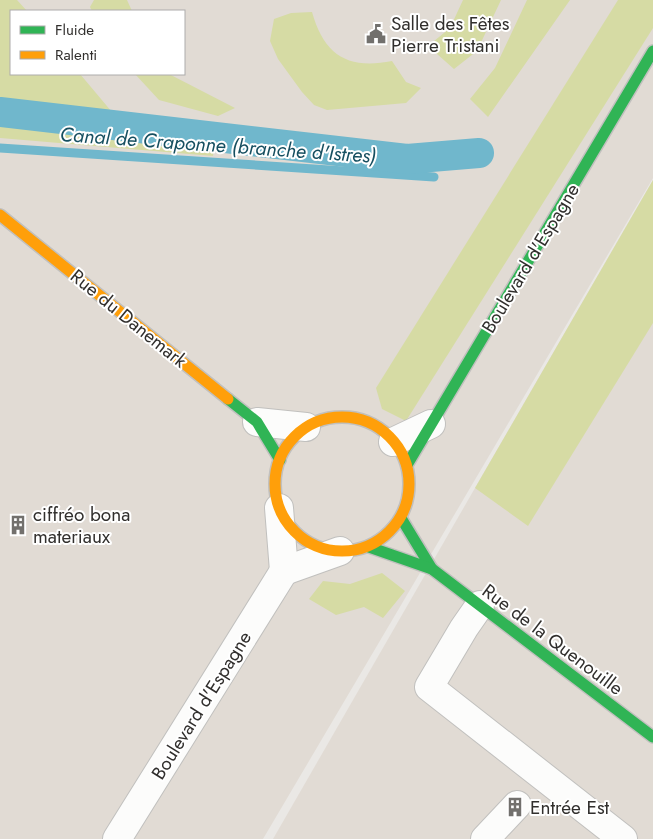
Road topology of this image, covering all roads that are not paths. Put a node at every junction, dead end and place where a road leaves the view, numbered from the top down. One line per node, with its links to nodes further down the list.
1 (653, 51): 4 (street, Boulevard d'Espagne)
2 (0, 214): 3 (street, Rue du Danemark)
3 (257, 422): 5 (street); 7 (street, Rue du Danemark)
4 (431, 424): 6 (street)
5 (306, 427): 6 (street); 7 (street)
6 (400, 454): 9 (street)
7 (280, 460): 8 (street)
8 (279, 508): 11 (street); 13 (street)
9 (401, 518): 10 (street); 12 (street, Rue de la Quenouille)
10 (369, 547): 11 (street); 12 (street, Rue de la Quenouille)
11 (340, 551): 13 (street)
12 (432, 569): 14 (street, Rue de la Quenouille)
13 (284, 571): 17 (street, Boulevard d'Espagne)
14 (480, 605): 15 (street, Rue de la Quenouille); 19 (street)
15 (653, 737)
16 (517, 804): 18 (street)
17 (118, 839)
18 (485, 839)
19 (623, 839)

